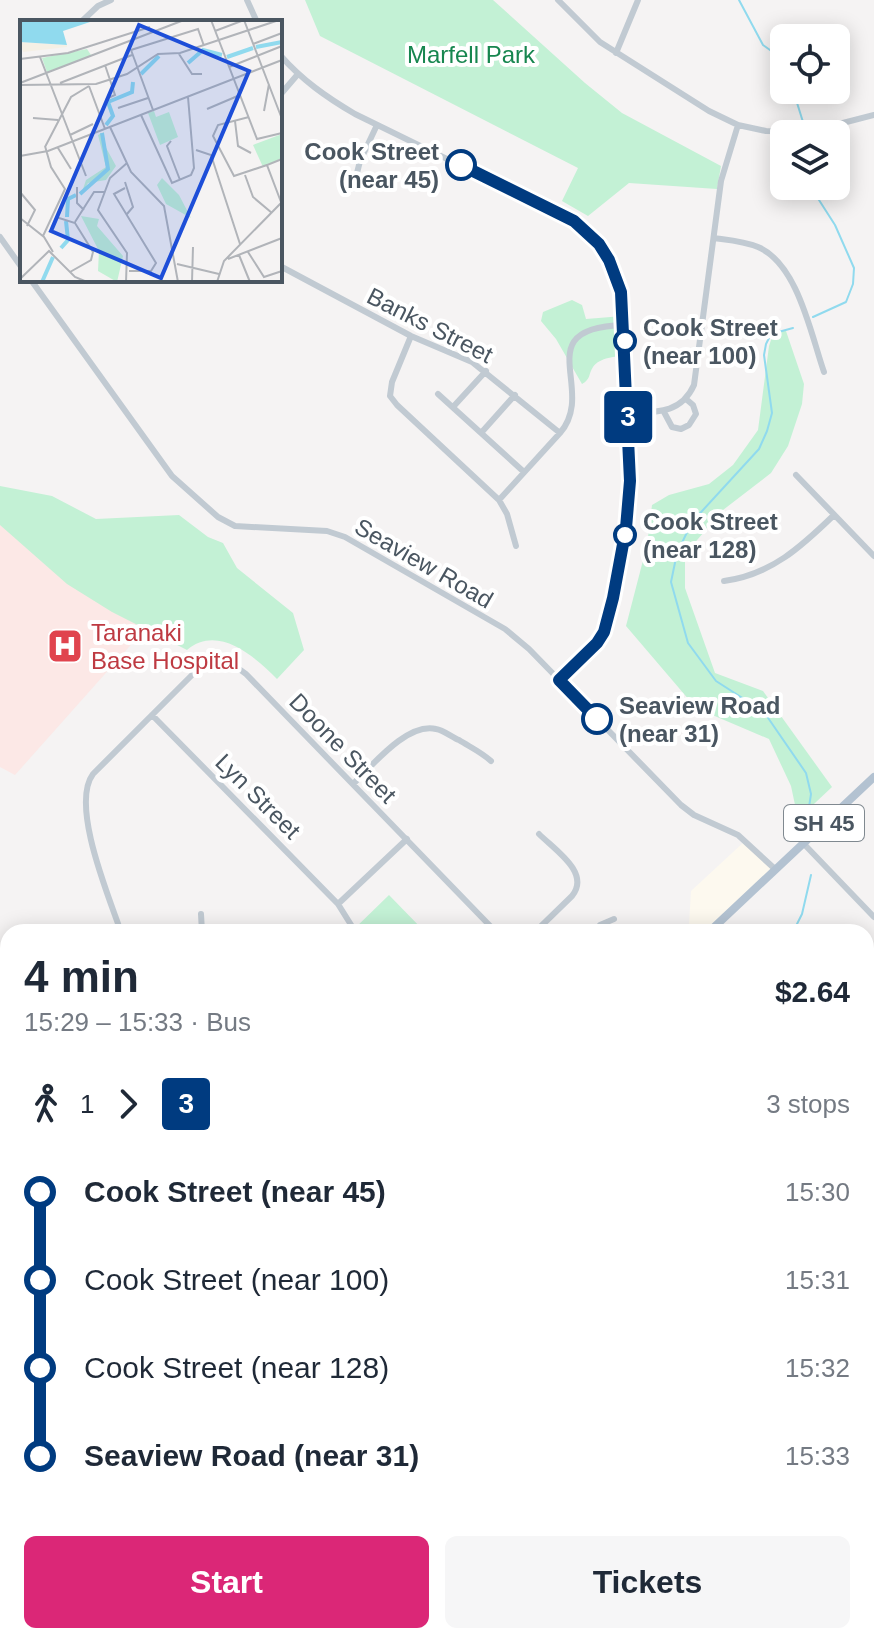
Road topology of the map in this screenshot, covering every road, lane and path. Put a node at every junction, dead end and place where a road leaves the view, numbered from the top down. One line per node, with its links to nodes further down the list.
1 (111, 0): 5 (street)
2 (247, 0): 6 (street)
3 (558, 0): 7 (street)
4 (638, 0): 7 (street)
5 (83, 20)
6 (256, 20)
7 (616, 53): 13 (street)
8 (282, 57): 9 (street)
9 (298, 74): 10 (street); 12 (street)
10 (282, 93)
11 (874, 115): 13 (street)
12 (377, 125): 14 (street); 20 (street)
13 (738, 125): 16 (street)
14 (353, 189)
15 (0, 237): 17 (street)
16 (714, 238): 23 (street); 26 (street)
17 (20, 265)
18 (282, 267): 21 (street, Banks Street)
19 (32, 282): 39 (street, Seaview Road)
20 (624, 325): 29 (street); 31 (street)
21 (411, 336): 22 (street, Banks Street); 34 (street)
22 (486, 371): 25 (street, Banks Street); 27 (street)
23 (824, 372)
24 (438, 394): 27 (street)
25 (515, 395): 30 (street); 31 (street, Banks Street)
26 (686, 399): 28 (street); 28 (street)
27 (453, 407): 30 (street)
28 (664, 412): 29 (street)
29 (628, 413): 39 (street)
30 (481, 433): 32 (street)
31 (560, 433): 32 (street)
32 (524, 472): 34 (street)
33 (796, 475): 35 (street)
34 (499, 500): 36 (street)
35 (834, 515): 37 (street); 38 (street)
36 (516, 546)
37 (874, 556)
38 (724, 581)
39 (559, 680): 47 (street, Seaview Road)
40 (152, 715): 43 (street, Doone Street); 48 (street, Lyn Street); 52 (street, Doone Street)
41 (491, 761): 43 (street)
42 (874, 777): 46 (main road, SH 45)
43 (353, 784): 45 (street, Doone Street)
44 (539, 834): 56 (street)
45 (407, 839): 48 (street); 55 (street, Doone Street)
46 (803, 843): 47 (main road, SH 45); 50 (street)
47 (775, 869): 58 (main road, SH 45)
48 (338, 904): 54 (street, Lyn Street)
49 (201, 914): 53 (street)
50 (874, 917)
51 (614, 919): 57 (street)
52 (118, 924)
53 (202, 924)
54 (350, 924)
55 (488, 924)
56 (543, 924)
57 (602, 924)
58 (717, 924)

